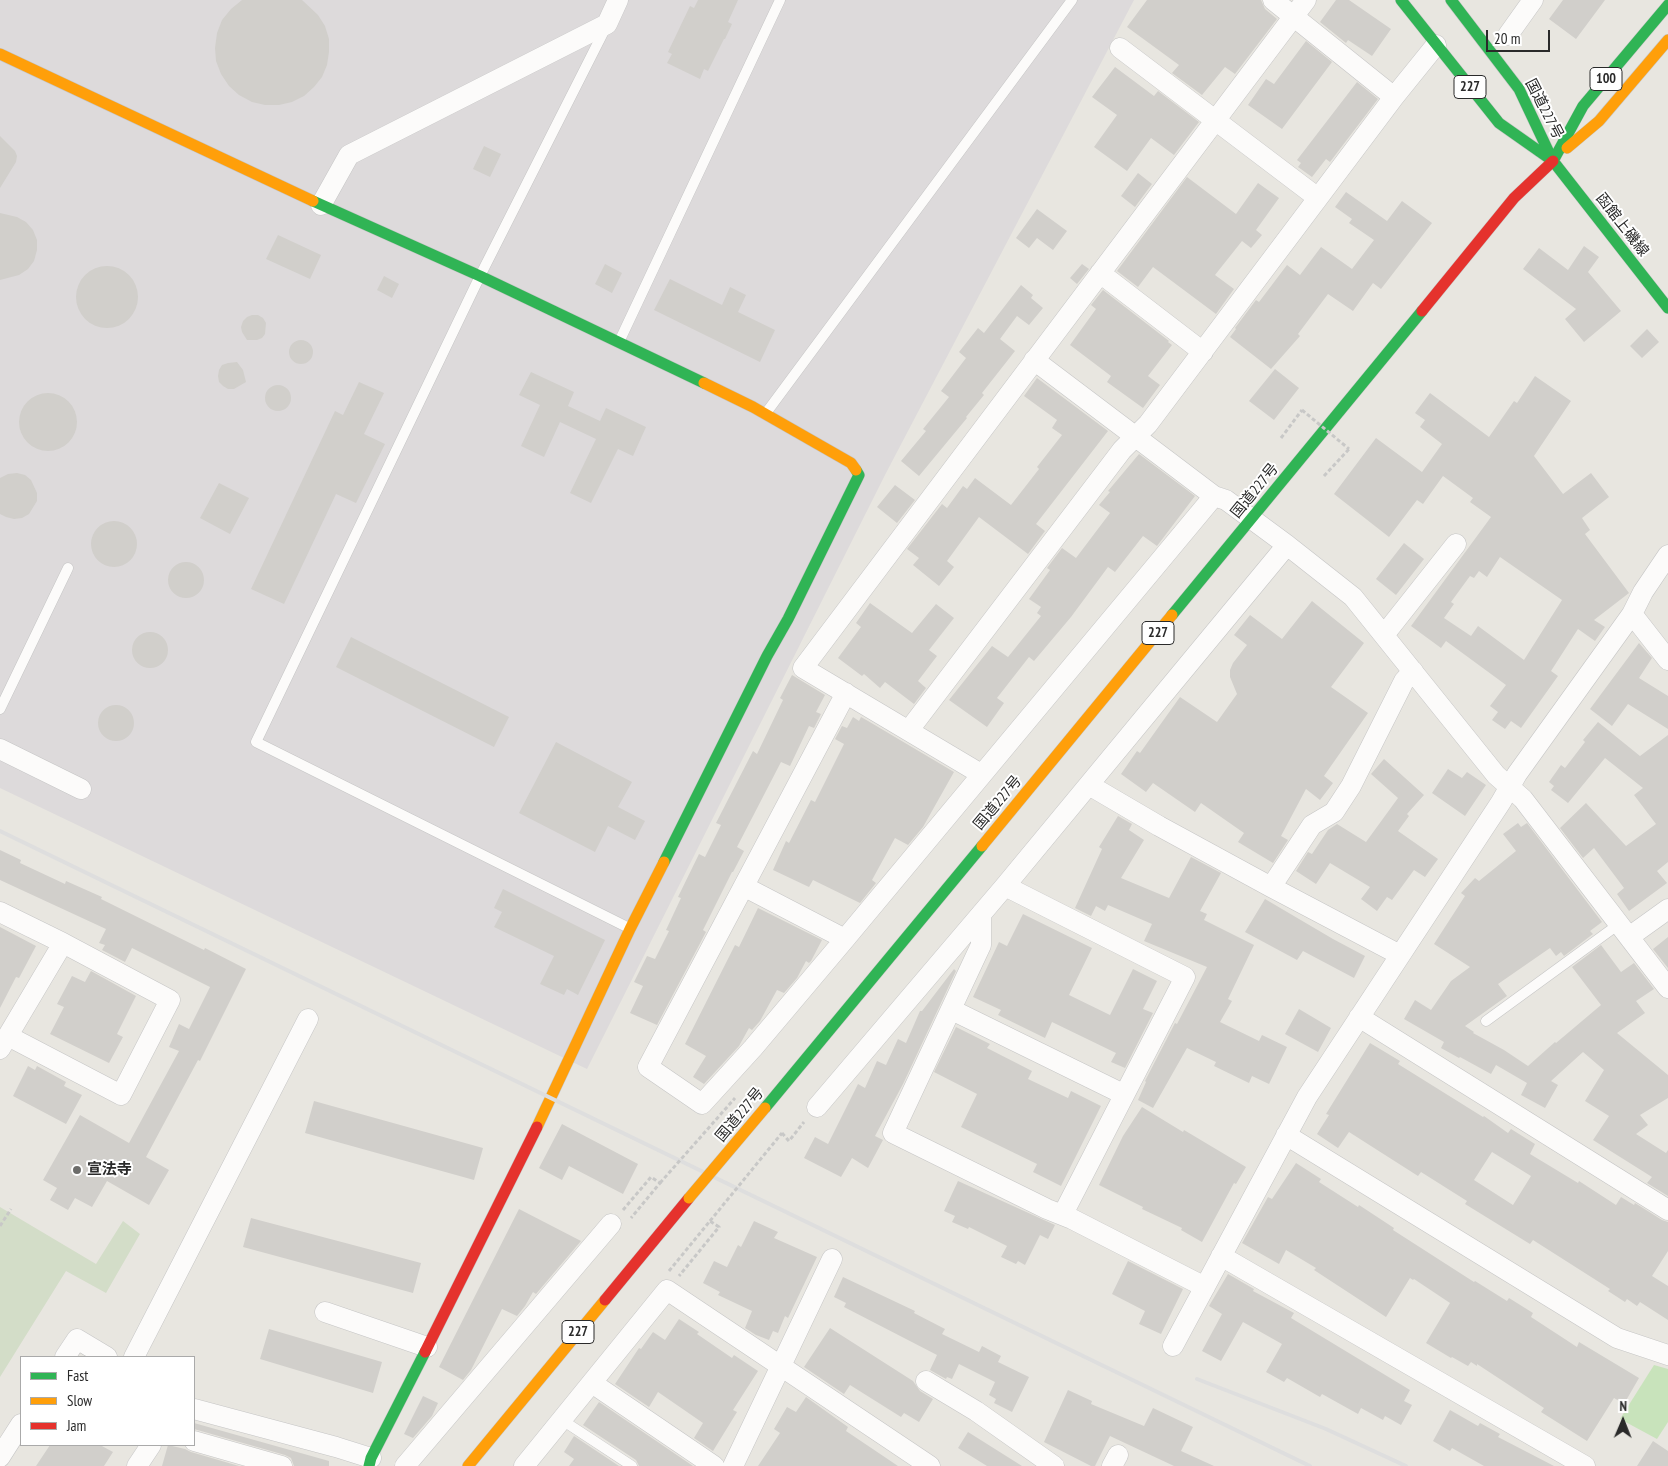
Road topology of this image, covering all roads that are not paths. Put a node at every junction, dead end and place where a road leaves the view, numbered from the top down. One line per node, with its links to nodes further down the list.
1 (618, 0): 10 (street)
2 (780, 0): 24 (lane)
3 (1072, 0): 27 (lane)
4 (1273, 0): 9 (street)
5 (1401, 0): 13 (main road, 国道227号 / 227)
6 (1451, 0): 18 (main road, 国道227号 / 227)
7 (1533, 0): 11 (street)
8 (1668, 4): 18 (main road, 100)
9 (1300, 8): 16 (street); 17 (street)
10 (607, 24): 20 (street); 22 (lane)
11 (1508, 35)
12 (1668, 40): 18 (main road, 100)
13 (1436, 46): 16 (street); 18 (main road, 国道227号 / 227)
14 (1120, 48): 17 (street)
15 (0, 54): 20 (main road)
16 (1394, 97): 19 (street)
17 (1215, 119): 19 (street); 21 (street)
18 (1553, 161): 23 (main road, 函館上磯線); 30 (main road, 国道227号 / 227)
19 (1318, 198): 25 (street)
20 (321, 205): 22 (main road)
21 (1100, 273): 25 (street); 26 (street)
22 (480, 276): 24 (main road); 53 (lane)
23 (1668, 308)
24 (619, 343): 27 (main road)
25 (1203, 352): 28 (street)
26 (1034, 360): 28 (street); 39 (street)
27 (766, 413): 53 (main road)
28 (1136, 438): 29 (street); 41 (street)
29 (1214, 496): 30 (street); 43 (street)
30 (1252, 519): 32 (street); 93 (main road, 国道227号 / 227, bridge)
31 (1456, 544): 36 (street)
32 (1287, 545): 36 (street); 44 (street)
33 (1668, 555): 35 (street)
34 (68, 568): 40 (lane)
35 (1632, 614): 37 (street); 45 (street)
36 (1384, 635): 38 (street)
37 (1668, 660)
38 (1413, 671): 45 (street); 49 (street)
39 (846, 693): 41 (street); 48 (street)
40 (0, 708)
41 (909, 730): 43 (street)
42 (0, 749): 46 (street)
43 (981, 774): 55 (street)
44 (1089, 784): 47 (street); 49 (street)
45 (1509, 787): 54 (street); 57 (street)
46 (81, 789)
47 (1005, 886): 52 (street); 64 (street)
48 (745, 887): 55 (street); 55 (street)
49 (1270, 888): 57 (street)
50 (1668, 909): 54 (street)
51 (0, 912): 56 (street)
52 (981, 915): 59 (street); 65 (street)
53 (630, 929): 75 (main road)
54 (1624, 930): 58 (street); 62 (lane)
55 (845, 939)
56 (63, 943): 63 (street); 63 (street)
57 (1400, 955): 60 (street)
58 (1668, 988)
59 (952, 1010): 64 (street); 68 (street)
60 (1359, 1017): 66 (street); 67 (street)
61 (308, 1019): 79 (street)
62 (1486, 1021)
63 (4, 1043)
64 (1124, 1094): 68 (street)
65 (817, 1107)
66 (1286, 1135): 70 (street); 76 (street)
67 (1668, 1210)
68 (1063, 1214): 72 (street)
69 (611, 1224): 92 (street)
70 (1221, 1256): 72 (street); 100 (street)
71 (832, 1259): 80 (street)
72 (1204, 1287): 74 (street)
73 (325, 1312): 75 (street)
74 (1173, 1346)
75 (427, 1347): 89 (main road)
76 (1668, 1355)
77 (66, 1356): 78 (street)
78 (105, 1356)
79 (135, 1356)
80 (780, 1365): 82 (street); 97 (street); 98 (street)
81 (926, 1381): 99 (street)
82 (592, 1383): 84 (street); 96 (street)
83 (195, 1409): 89 (street)
84 (562, 1420): 94 (street); 95 (lane)
85 (20, 1426): 88 (street)
86 (195, 1441): 91 (street)
87 (150, 1446): 90 (street)
88 (0, 1457)
89 (370, 1462)
90 (137, 1466)
91 (282, 1466)
92 (405, 1466)
93 (468, 1466)
94 (524, 1466)
95 (632, 1466)
96 (714, 1466)
97 (733, 1466)
98 (930, 1466)
99 (1054, 1466)
100 (1585, 1466)

